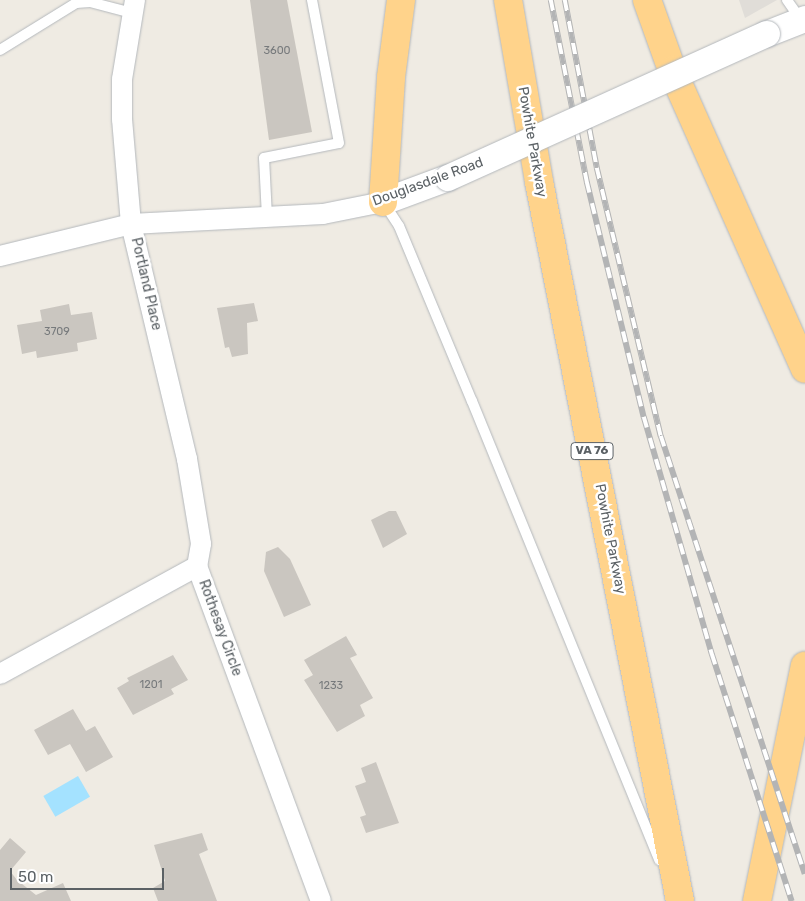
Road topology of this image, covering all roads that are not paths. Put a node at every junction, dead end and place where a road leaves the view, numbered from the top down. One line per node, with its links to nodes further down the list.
1 (312, 0): 9 (lane)
2 (401, 0): 8 (highway)
3 (508, 0): 18 (highway, Powhite Parkway / VA 76)
4 (646, 0): 12 (highway)
5 (134, 7): 7 (lane); 10 (street, Portland Place)
6 (800, 14): 8 (street, Douglasdale Road, bridge)
7 (0, 50)
8 (383, 202): 9 (street, Douglasdale Road); 17 (lane)
9 (267, 217): 10 (street, Douglasdale Road)
10 (132, 224): 11 (street, Douglasdale Road); 13 (street, Portland Place)
11 (0, 256)
12 (805, 369)
13 (197, 566): 15 (street, Rothesay Circle); 16 (street, Rothesay Circle)
14 (805, 666): 19 (highway)
15 (0, 674)
16 (321, 901)
17 (672, 901)
18 (680, 901)
19 (757, 901)

